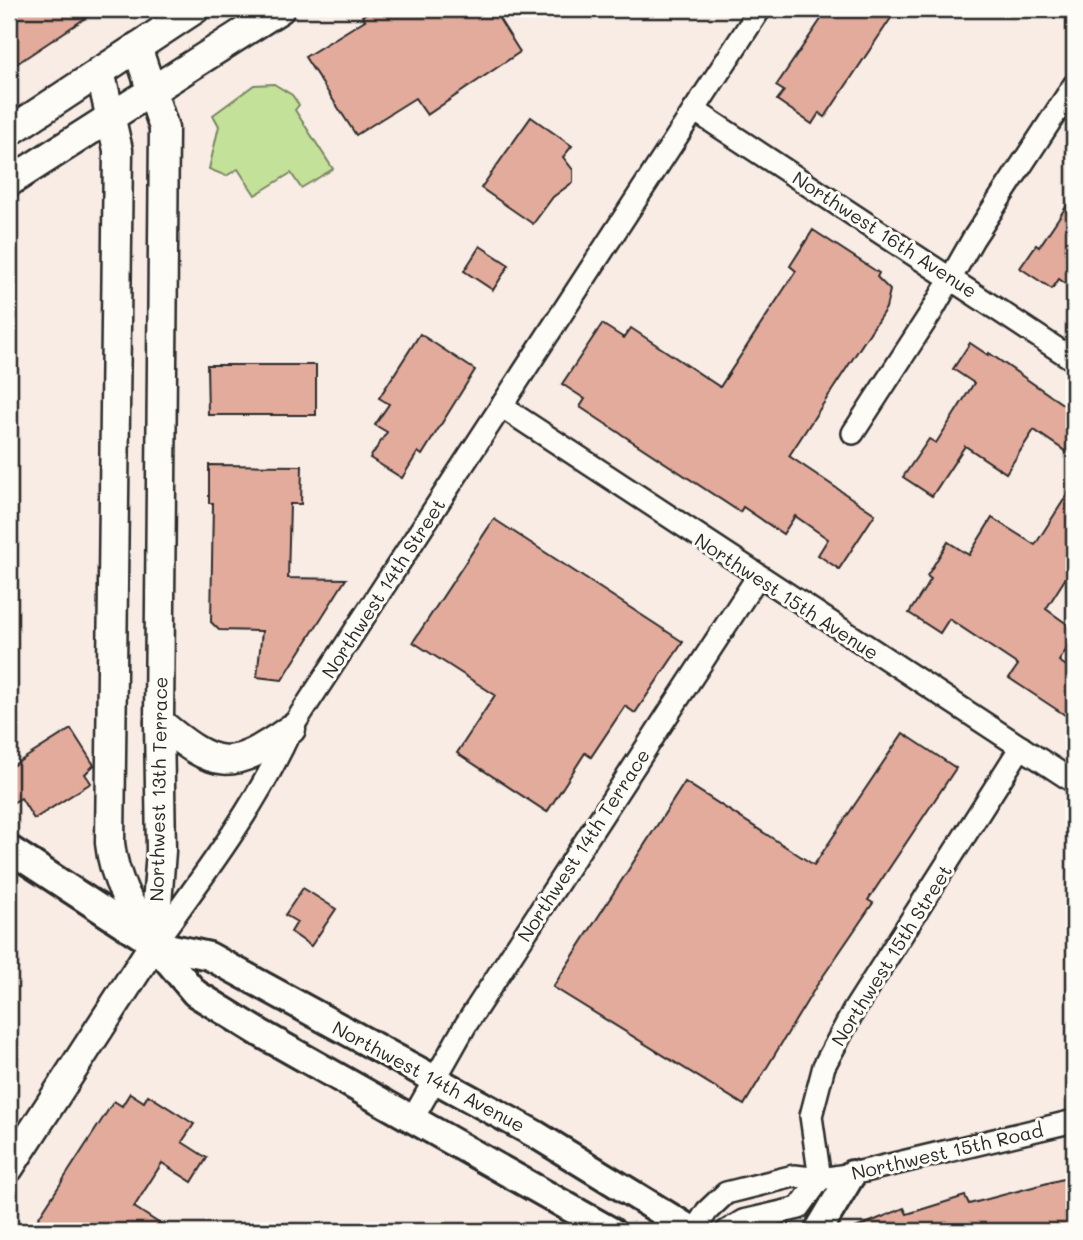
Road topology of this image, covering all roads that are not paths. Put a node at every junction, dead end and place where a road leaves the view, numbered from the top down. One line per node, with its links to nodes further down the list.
1 (195, 9): 4 (main road)
2 (280, 9): 7 (main road)
3 (760, 9): 8 (street, Northwest 14th Street)
4 (137, 47): 5 (main road); 7 (main road, Northwest 13th Terrace)
5 (100, 71): 9 (main road, Northwest 13th Terrace); 10 (main road)
6 (1074, 85): 12 (street)
7 (154, 91): 9 (main road); 17 (main road, Northwest 13th Terrace)
8 (694, 110): 12 (street, Northwest 16th Avenue); 14 (street, Northwest 14th Street)
9 (110, 117): 11 (main road); 22 (main road, Northwest 13th Terrace)
10 (9, 132)
11 (9, 182)
12 (952, 276): 13 (street, Northwest 16th Avenue); 15 (street)
13 (1074, 360)
14 (501, 406): 16 (street, Northwest 15th Avenue); 18 (street, Northwest 14th Street)
15 (853, 433)
16 (758, 576): 19 (street, Northwest 15th Avenue); 23 (street, Northwest 14th Terrace)
17 (159, 722): 18 (main road); 22 (main road, Northwest 13th Terrace)
18 (292, 729): 22 (street, Northwest 14th Street)
19 (1021, 747): 20 (street, Northwest 15th Avenue); 28 (street, Northwest 15th Street)
20 (1074, 782)
21 (9, 849): 22 (street, Northwest 14th Avenue)
22 (154, 944): 23 (street, Northwest 14th Avenue); 24 (street, Northwest 14th Avenue); 26 (main road, Northwest 14th Street)
23 (435, 1080): 24 (street, Northwest 14th Terrace); 30 (street, Northwest 14th Avenue)
24 (413, 1118): 29 (street, Northwest 14th Avenue)
25 (1074, 1121): 27 (street, Northwest 15th Road)
26 (9, 1168)
27 (852, 1174): 28 (street, Northwest 15th Road); 32 (street)
28 (820, 1179): 30 (street, Northwest 15th Road); 31 (street)
29 (611, 1231)
30 (694, 1231)
31 (727, 1231)
32 (818, 1231)

